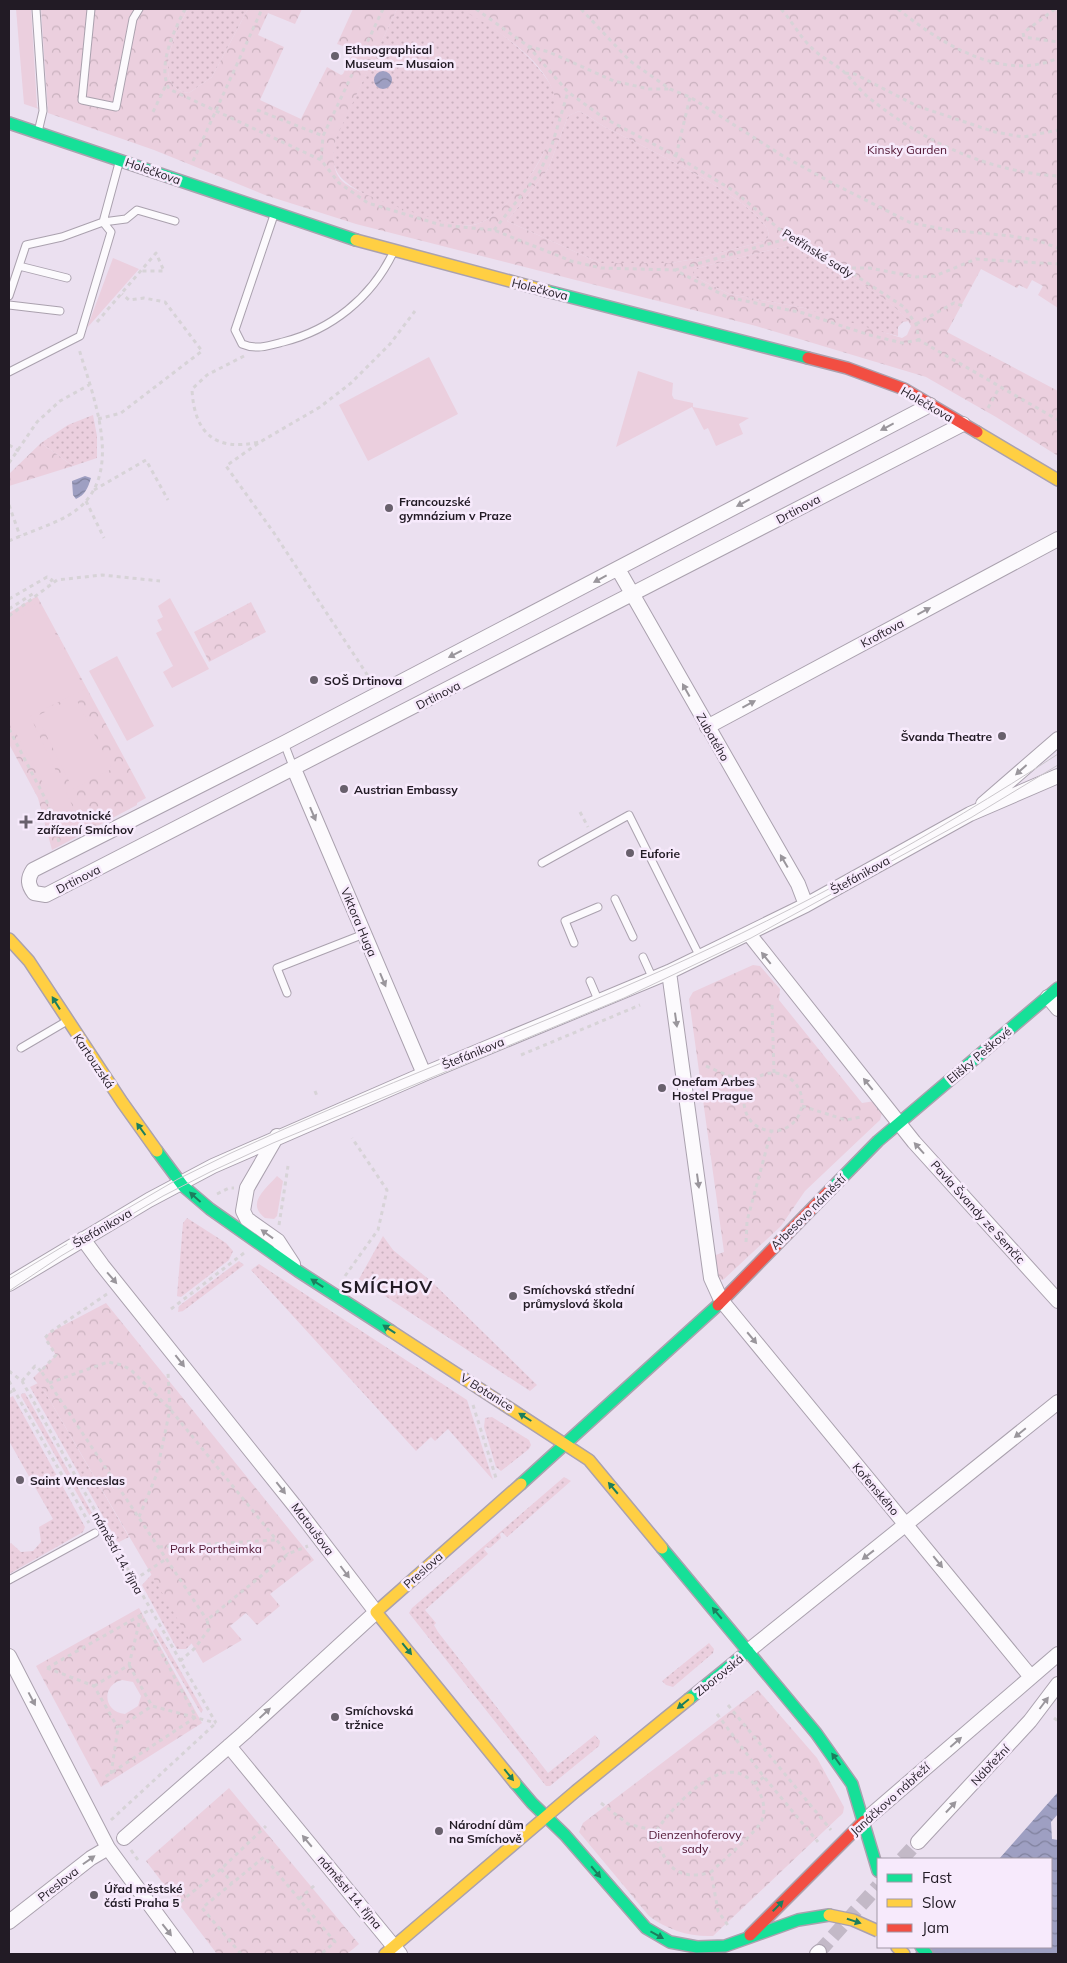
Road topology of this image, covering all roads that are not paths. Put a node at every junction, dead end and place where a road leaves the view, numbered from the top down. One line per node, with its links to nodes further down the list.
1 (36, 9): 5 (lane)
2 (91, 9): 3 (lane)
3 (139, 9)
4 (9, 123): 5 (main road, Holečkova)
5 (38, 132): 6 (main road, Holečkova)
6 (120, 160): 7 (main road, Holečkova); 9 (lane)
7 (275, 214): 10 (main road, Holečkova); 10 (lane)
8 (174, 221): 9 (lane)
9 (103, 222): 11 (lane); 16 (lane)
10 (394, 252): 17 (main road, Holečkova)
11 (19, 266): 12 (lane); 13 (lane)
12 (67, 278)
13 (9, 296)
14 (9, 305): 15 (lane)
15 (60, 311)
16 (9, 372)
17 (930, 405): 18 (main road, Holečkova); 21 (street, Drtinova, one-way to 21)
18 (962, 424): 19 (main road, Holečkova); 22 (street, Drtinova)
19 (1058, 480)
20 (1058, 539): 23 (street, Kroftova, one-way to 20)
21 (618, 569): 22 (street, Zubatého); 25 (street, Drtinova, one-way to 25)
22 (633, 596): 23 (street, Zubatého, one-way to 22); 26 (street, Drtinova)
23 (706, 727): 31 (street, Zubatého, one-way to 23)
24 (1058, 739): 28 (street, Štefánikova, one-way to 28)
25 (284, 743): 26 (lane); 26 (street, Drtinova)
26 (294, 769): 33 (street, Viktora Huga, one-way to 33)
27 (1058, 776): 28 (street, Štefánikova)
28 (970, 814): 31 (street, Štefánikova)
29 (542, 863): 39 (lane)
30 (615, 899): 35 (lane)
31 (806, 905): 34 (street, Štefánikova)
32 (598, 907): 37 (lane)
33 (364, 934): 43 (lane); 49 (street, Viktora Huga, one-way to 49)
34 (749, 934): 39 (street); 50 (street, one-way to 34)
35 (633, 937)
36 (9, 940): 47 (main road, Kartouzská, one-way to 36)
37 (574, 943)
38 (643, 957): 41 (lane)
39 (700, 957): 40 (street)
40 (670, 972): 41 (street, Štefánikova); 56 (street, one-way to 56)
41 (654, 979): 45 (street, Štefánikova)
42 (590, 981): 45 (lane)
43 (287, 993)
44 (1053, 993): 46 (street); 50 (main road, Elišky Peškové)
45 (599, 1002): 49 (street, Štefánikova)
46 (1058, 1009)
47 (67, 1021): 48 (lane); 52 (main road, Kartouzská, one-way to 47)
48 (21, 1048)
49 (424, 1074): 51 (street, Štefánikova)
50 (899, 1122): 56 (main road, Arbesovo náměstí); 57 (street, Pavla Švandy ze Semčic, one-way to 50)
51 (278, 1136): 52 (street, Štefánikova); 54 (street, one-way to 51)
52 (181, 1183): 53 (street, Štefánikova); 54 (main road, V Botanice, one-way to 52)
53 (83, 1239): 55 (street, Štefánikova); 63 (street, Matoušova, one-way to 63)
54 (298, 1271): 59 (main road, V Botanice, one-way to 54)
55 (9, 1284)
56 (721, 1300): 59 (main road, Preslova); 60 (street, Kořenského, one-way to 60)
57 (1058, 1301)
58 (1058, 1402): 60 (street, Zborovská, one-way to 60)
59 (566, 1444): 63 (main road, Preslova); 64 (main road, V Botanice, one-way to 59)
60 (906, 1524): 64 (street, Zborovská, one-way to 64); 67 (street, Kořenského, one-way to 67)
61 (95, 1533): 62 (lane)
62 (9, 1580)
63 (376, 1612): 69 (street, Preslova, one-way to 63); 70 (main road, Matoušova, one-way to 70)
64 (748, 1651): 70 (main road, Zborovská, one-way to 70); 71 (main road, one-way to 64)
65 (1058, 1654): 67 (street, Janáčkovo nábřeží)
66 (9, 1656): 74 (street, one-way to 74)
67 (1031, 1677): 71 (street, Janáčkovo nábřeží, one-way to 67)
68 (1058, 1684): 73 (street, Nábřežní, one-way to 68)
69 (229, 1746): 72 (street, Preslova); 79 (street, náměstí 14. října, one-way to 69)
70 (546, 1817): 78 (main road, one-way to 78); 79 (main road, Zborovská)
71 (864, 1821): 75 (main road); 78 (main road, Janáčkovo nábřeží, one-way to 71)
72 (124, 1838)
73 (918, 1842)
74 (108, 1848): 76 (street, Preslova, one-way to 74); 80 (street, one-way to 80)
75 (877, 1865)
76 (9, 1922)
77 (877, 1931): 78 (main road, one-way to 77, bridge)
78 (744, 1941): 81 (main road, Janáčkovo nábřeží)
79 (393, 1952)
80 (186, 1954)
81 (731, 1954)

